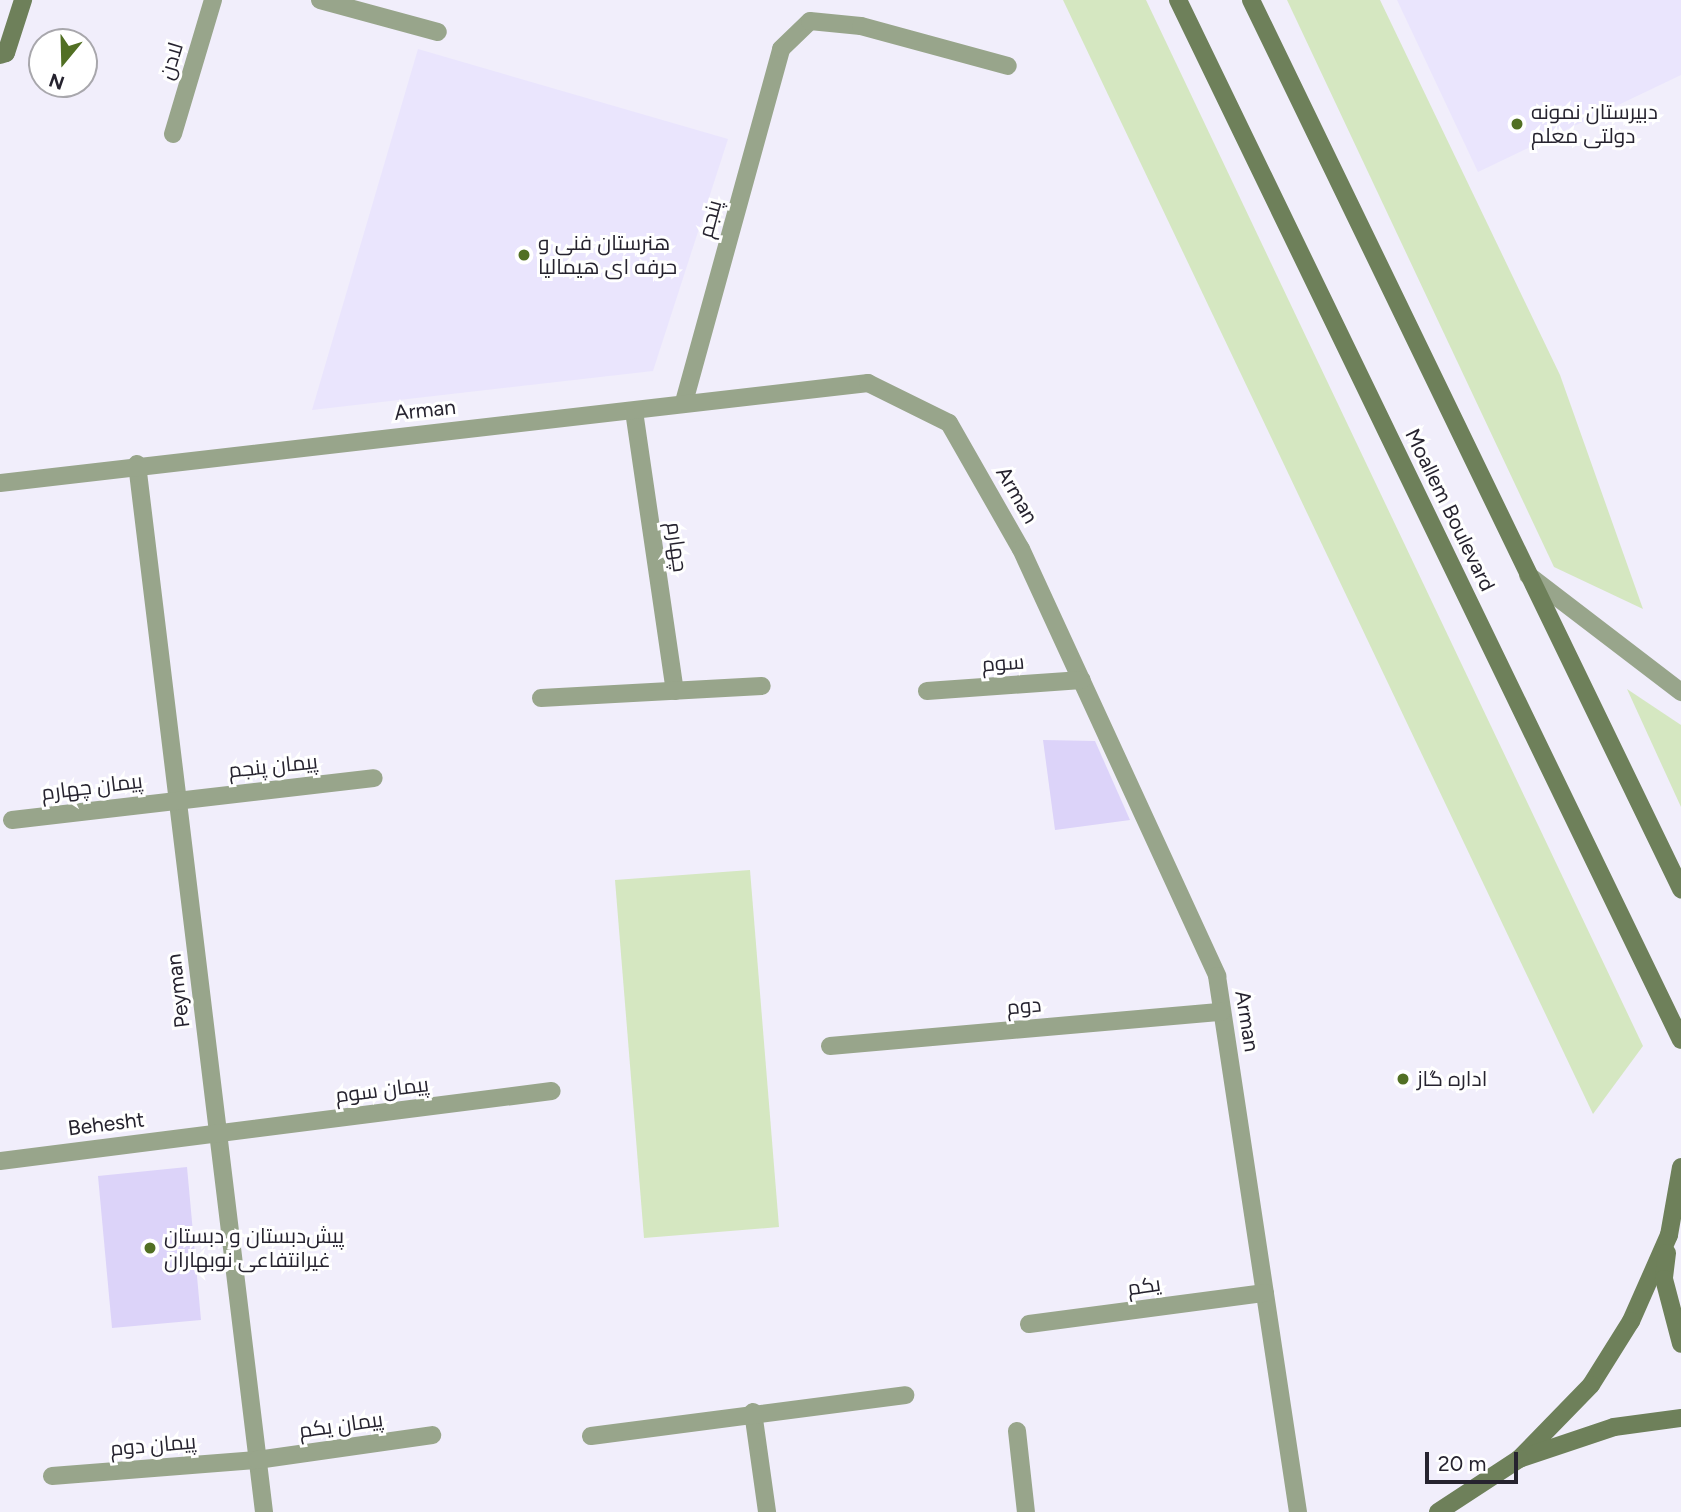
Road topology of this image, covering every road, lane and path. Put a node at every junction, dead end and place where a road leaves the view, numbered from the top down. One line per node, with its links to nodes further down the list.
1 (23, 0): 7 (main road)
2 (213, 0): 9 (street, لادن)
3 (320, 0): 6 (street)
4 (1178, 0): 26 (main road, Moallem Boulevard)
5 (1251, 0): 14 (main road, Moallem Boulevard)
6 (438, 32)
7 (0, 55)
8 (1008, 65): 10 (street, پنجم)
9 (173, 134)
10 (684, 402): 11 (street, Arman); 15 (street, Arman)
11 (634, 411): 12 (street, Arman); 17 (street, چهارم)
12 (137, 464): 13 (street, Arman); 22 (street, Peyman)
13 (0, 483)
14 (1524, 572): 19 (street); 24 (main road, Moallem Boulevard)
15 (1082, 680): 18 (street, سوم); 25 (street, Arman)
16 (762, 686): 17 (street)
17 (675, 691): 20 (street)
18 (927, 691)
19 (1681, 692)
20 (541, 698)
21 (374, 778): 22 (street, پیمان پنجم)
22 (178, 800): 23 (street, پیمان چهارم); 29 (street, Peyman)
23 (12, 820)
24 (1681, 889)
25 (1222, 1012): 27 (street, دوم); 34 (street, Arman)
26 (1681, 1040)
27 (830, 1046)
28 (552, 1091): 29 (street, پیمان سوم)
29 (218, 1133): 30 (street, Behesht); 44 (street, Peyman)
30 (0, 1161)
31 (1681, 1167): 33 (main road)
32 (1681, 1203): 33 (main road)
33 (1669, 1235): 36 (main road); 43 (main road)
34 (1265, 1293): 35 (street, یکم); 49 (street, Arman)
35 (1029, 1324)
36 (1681, 1344)
37 (905, 1395): 38 (street)
38 (752, 1412): 42 (street); 47 (street)
39 (1681, 1418): 43 (main road)
40 (1017, 1431): 48 (street)
41 (432, 1435): 44 (street, پیمان یکم)
42 (591, 1436)
43 (1519, 1459): 50 (main road)
44 (257, 1460): 45 (street, پیمان دوم); 46 (street, Peyman)
45 (52, 1476)
46 (264, 1512)
47 (767, 1512)
48 (1026, 1512)
49 (1298, 1512)
50 (1438, 1512)

